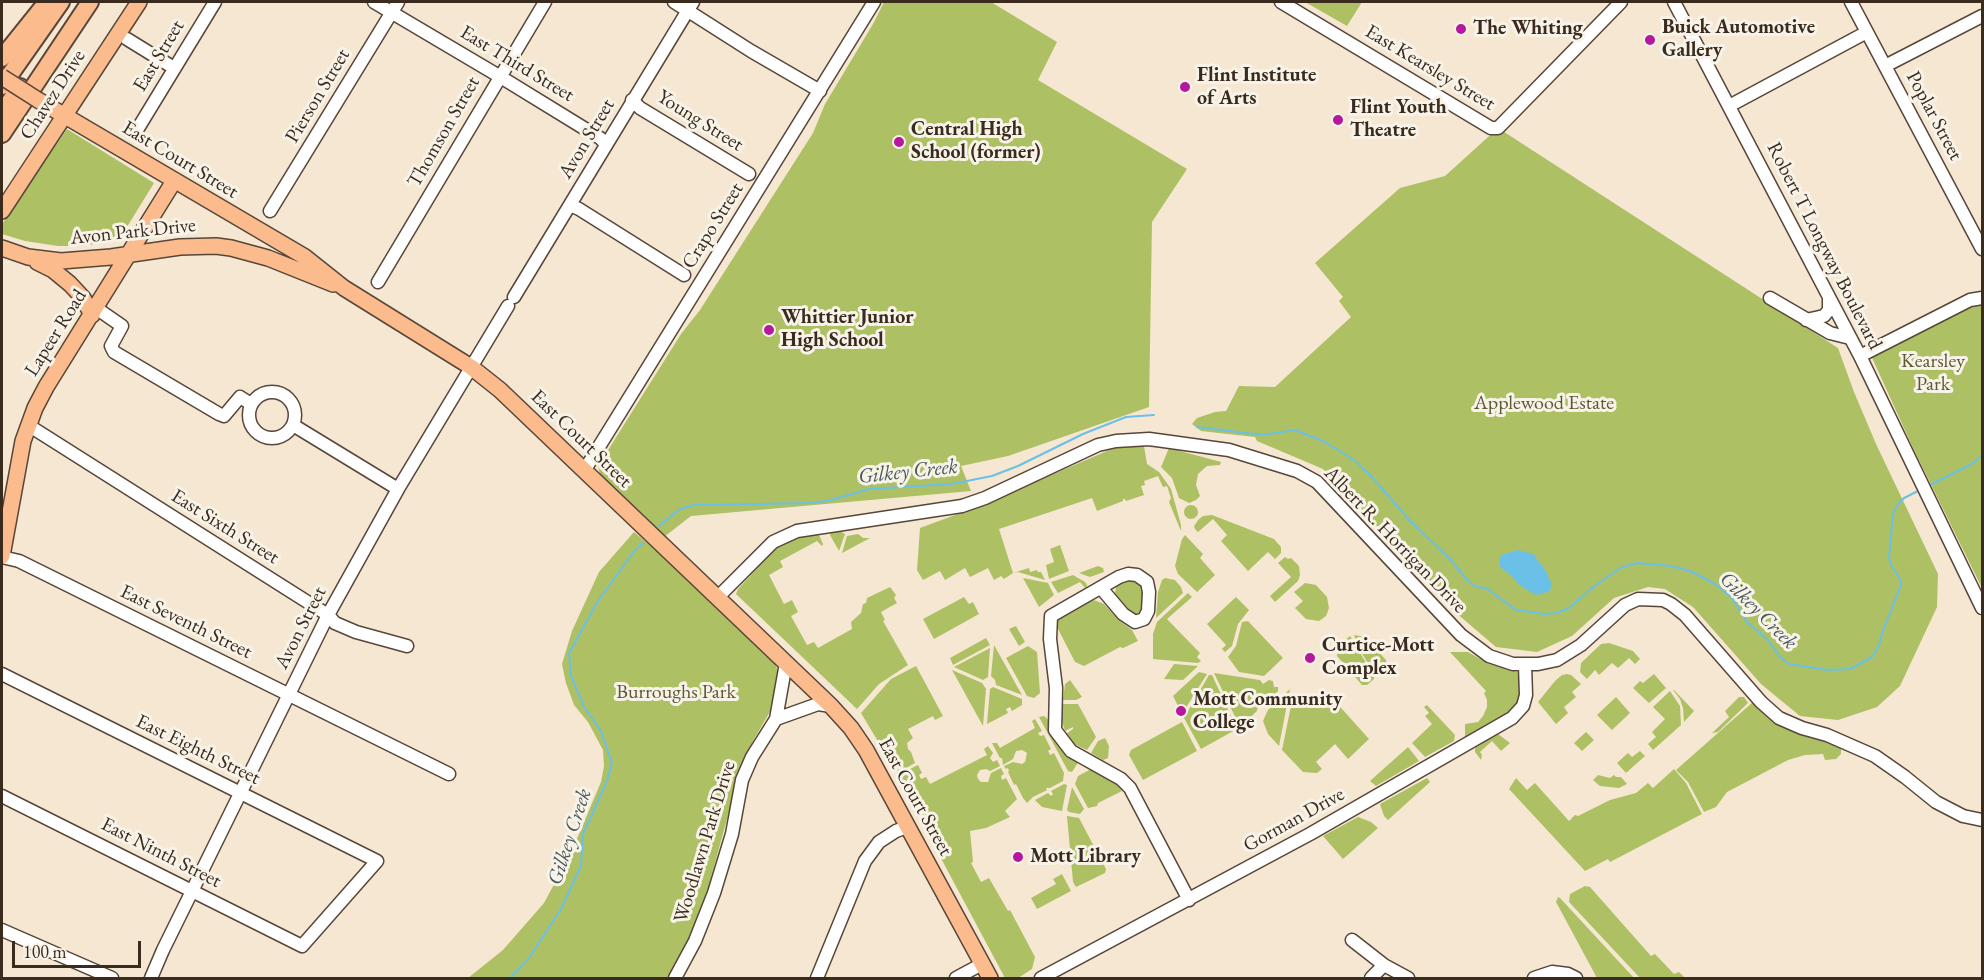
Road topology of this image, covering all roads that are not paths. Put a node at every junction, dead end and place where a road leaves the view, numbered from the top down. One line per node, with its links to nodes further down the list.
1 (47, 2): 20 (highway)
2 (61, 2): 25 (highway)
3 (83, 2): 29 (highway)
4 (90, 2): 32 (highway)
5 (139, 2): 30 (main road, Chavez Drive)
6 (215, 2): 22 (street, East Street)
7 (374, 2): 16 (street, East Third Street)
8 (545, 2): 23 (street, Thomson Street)
9 (674, 2): 15 (street)
10 (874, 2): 26 (street, Crapo Street)
11 (1281, 2): 12 (street, East Kearsley Street)
12 (1621, 2)
13 (1674, 2): 28 (street, Robert T Longway Boulevard)
14 (1851, 2): 18 (street, Poplar Street)
15 (691, 6): 26 (street); 27 (street, Avon Street)
16 (395, 7): 23 (street, East Third Street); 38 (street, Pierson Street)
17 (1983, 16): 21 (street)
18 (1867, 32): 21 (street, Poplar Street); 28 (street)
19 (127, 39): 22 (street)
20 (2, 58)
21 (1886, 66): 40 (street, Poplar Street)
22 (174, 68): 31 (street, East Street)
23 (499, 76): 33 (street, East Third Street); 46 (street, Thomson Street)
24 (2, 77): 30 (main road, East Court Street, bridge)
25 (2, 86)
26 (820, 91): 59 (street, Crapo Street)
27 (632, 100): 33 (street, Avon Street); 34 (street, Young Street)
28 (1730, 106): 49 (street, Robert T Longway Boulevard)
29 (2, 113)
30 (65, 116): 35 (main road, East Court Street); 37 (main road, Chavez Drive)
31 (137, 130)
32 (2, 134)
33 (606, 144): 36 (street, Avon Street)
34 (748, 174)
35 (174, 181): 41 (main road, East Court Street); 42 (main road, Lapeer Road)
36 (570, 205): 45 (street); 55 (street, Avon Street)
37 (2, 211)
38 (270, 211)
39 (2, 248): 43 (main road)
40 (1983, 249)
41 (294, 251): 44 (main road); 47 (main road, East Court Street)
42 (129, 255): 43 (main road, Avon Park Drive); 44 (main road, Avon Park Drive); 51 (main road, Lapeer Road)
43 (28, 257): 51 (main road)
44 (285, 266): 47 (main road, Avon Park Drive)
45 (684, 275)
46 (378, 282)
47 (344, 288): 55 (main road, East Court Street)
48 (1770, 298): 52 (street)
49 (1830, 298): 52 (street); 53 (street, Robert T Longway Boulevard)
50 (1983, 298): 54 (street)
51 (94, 312): 56 (street); 57 (main road, Lapeer Road)
52 (1806, 320): 53 (street)
53 (1850, 338): 54 (street, Robert T Longway Boulevard)
54 (1860, 356): 64 (street, Robert T Longway Boulevard)
55 (471, 367): 59 (main road, East Court Street); 60 (street, Avon Street)
56 (251, 404): 58 (street); 58 (street)
57 (28, 425): 61 (main road, Lapeer Road); 65 (street, East Sixth Street)
58 (294, 425): 60 (street)
59 (584, 471): 63 (main road, East Court Street)
60 (398, 489): 65 (street, Avon Street)
61 (2, 556): 70 (street, East Seventh Street)
62 (1101, 588): 79 (street)
63 (717, 598): 67 (main road, East Court Street); 68 (street, Albert R. Horrigan Drive)
64 (1983, 608)
65 (328, 615): 66 (street, East Sixth Street); 70 (street, Avon Street)
66 (407, 646)
67 (786, 663): 71 (main road, East Court Street); 72 (street, Woodlawn Park Drive)
68 (1525, 665): 76 (street, Albert R. Horrigan Drive); 79 (street, Gorman Drive)
69 (2, 674): 74 (street, East Eighth Street)
70 (289, 695): 73 (street, East Seventh Street); 74 (street, Avon Street)
71 (831, 706): 72 (street); 77 (main road, East Court Street)
72 (776, 718): 88 (street, Woodlawn Park Drive)
73 (449, 774)
74 (240, 793): 78 (street, Avon Street); 82 (street, East Eighth Street)
75 (2, 796): 78 (street, East Ninth Street)
76 (1983, 820)
77 (907, 827): 83 (main road, East Court Street); 89 (street)
78 (192, 890): 82 (street, East Ninth Street); 87 (street, Avon Street)
79 (1189, 900): 92 (street, Gorman Drive)
80 (2, 930): 86 (street)
81 (1352, 940): 84 (street)
82 (302, 946)
83 (982, 964): 90 (street); 91 (main road, East Court Street)
84 (1384, 965): 93 (street); 94 (street)
85 (1572, 976): 95 (street)
86 (112, 978)
87 (151, 978)
88 (675, 978)
89 (817, 978)
90 (956, 978)
91 (990, 978)
92 (1041, 978)
93 (1371, 978)
94 (1408, 978)
95 (1534, 978)

